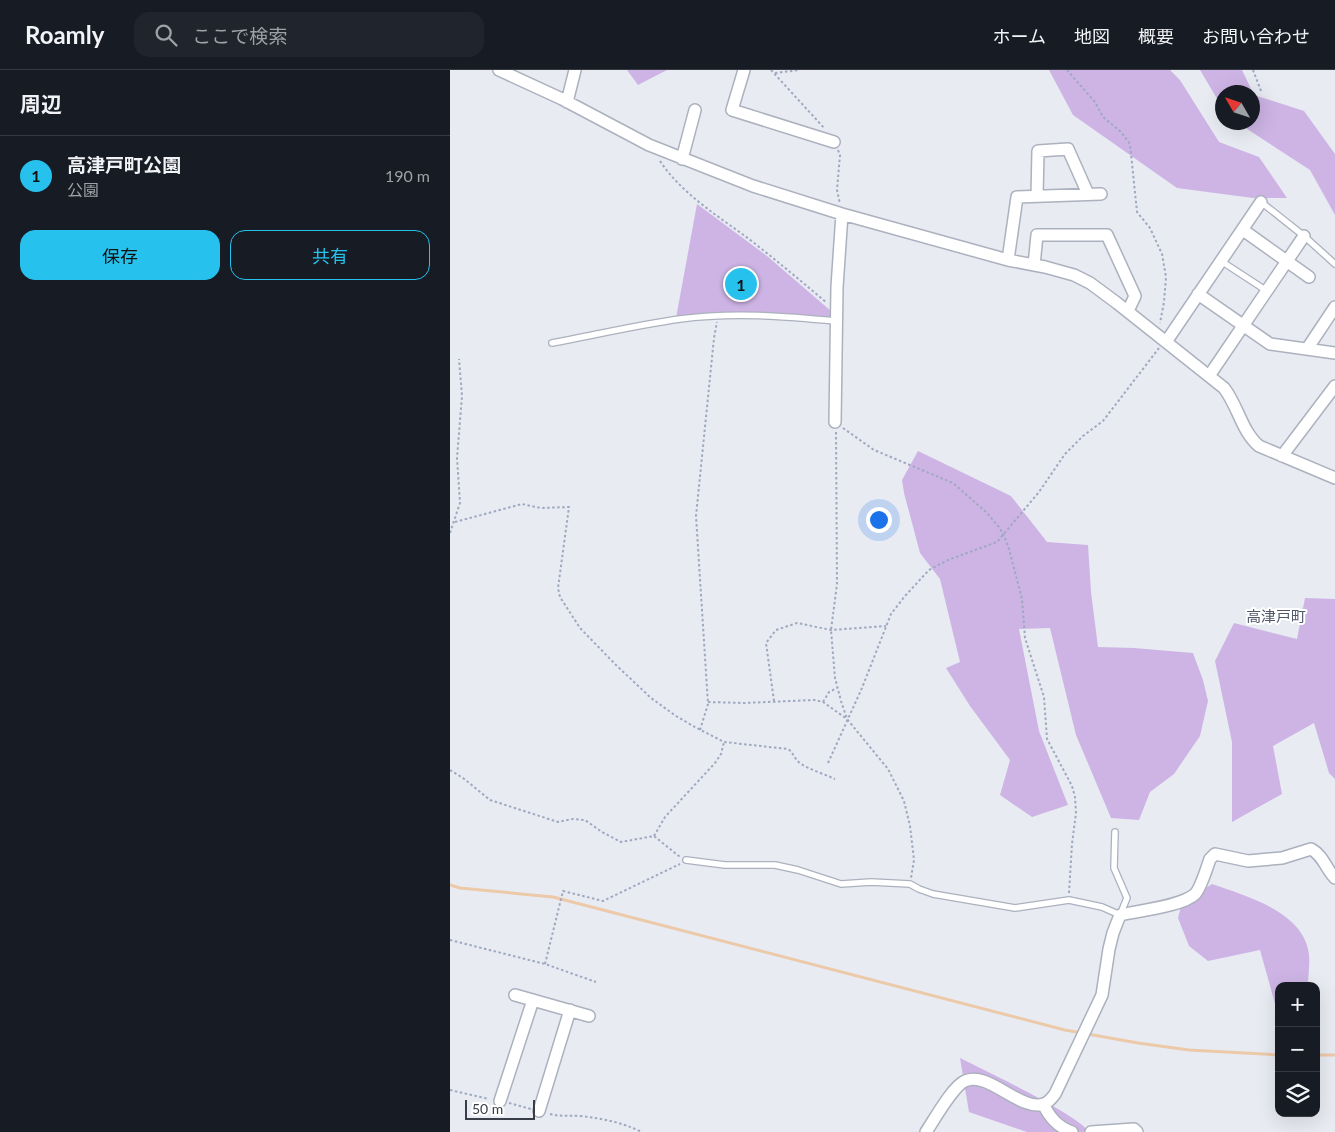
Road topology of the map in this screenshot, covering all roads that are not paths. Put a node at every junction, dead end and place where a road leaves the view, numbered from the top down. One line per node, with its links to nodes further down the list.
1 (575, 70): 4 (street)
2 (744, 70): 6 (street)
3 (506, 71): 4 (street)
4 (567, 102): 7 (street)
5 (695, 110): 7 (street)
6 (834, 142)
7 (682, 159): 12 (street)
8 (1088, 194): 9 (street); 10 (street); 10 (street)
9 (1101, 194)
10 (1037, 196): 15 (street)
11 (1261, 202): 13 (street); 14 (lane)
12 (842, 214): 15 (street); 25 (street)
13 (1242, 230): 16 (street); 17 (street)
14 (1304, 236): 17 (street); 18 (lane)
15 (1008, 260): 19 (street)
16 (1221, 261): 21 (lane); 22 (street)
17 (1287, 261): 20 (street); 21 (street)
18 (1335, 264)
19 (1034, 265): 24 (street); 24 (street)
20 (1309, 277)
21 (1267, 291): 26 (street)
22 (1198, 294): 26 (street); 27 (street)
23 (1334, 310): 29 (street)
24 (1128, 312): 27 (street)
25 (836, 316): 28 (lane); 33 (street)
26 (1243, 325): 29 (street); 31 (street)
27 (1162, 338): 31 (street)
28 (552, 343)
29 (1307, 349): 30 (street)
30 (1335, 353)
31 (1209, 376): 34 (street)
32 (1335, 386): 34 (street)
33 (836, 422)
34 (1282, 456): 35 (street)
35 (1335, 478)
36 (1115, 832): 39 (lane)
37 (686, 860): 39 (lane)
38 (1335, 878): 39 (street)
39 (1120, 915): 45 (street)
40 (515, 995): 41 (street)
41 (533, 1000): 42 (street); 44 (street)
42 (570, 1010): 43 (street); 46 (street)
43 (589, 1016)
44 (500, 1101)
45 (1043, 1104): 47 (street); 48 (street)
46 (539, 1111)
47 (926, 1132)
48 (1072, 1132)
49 (1091, 1132): 50 (street)
50 (1137, 1132)

